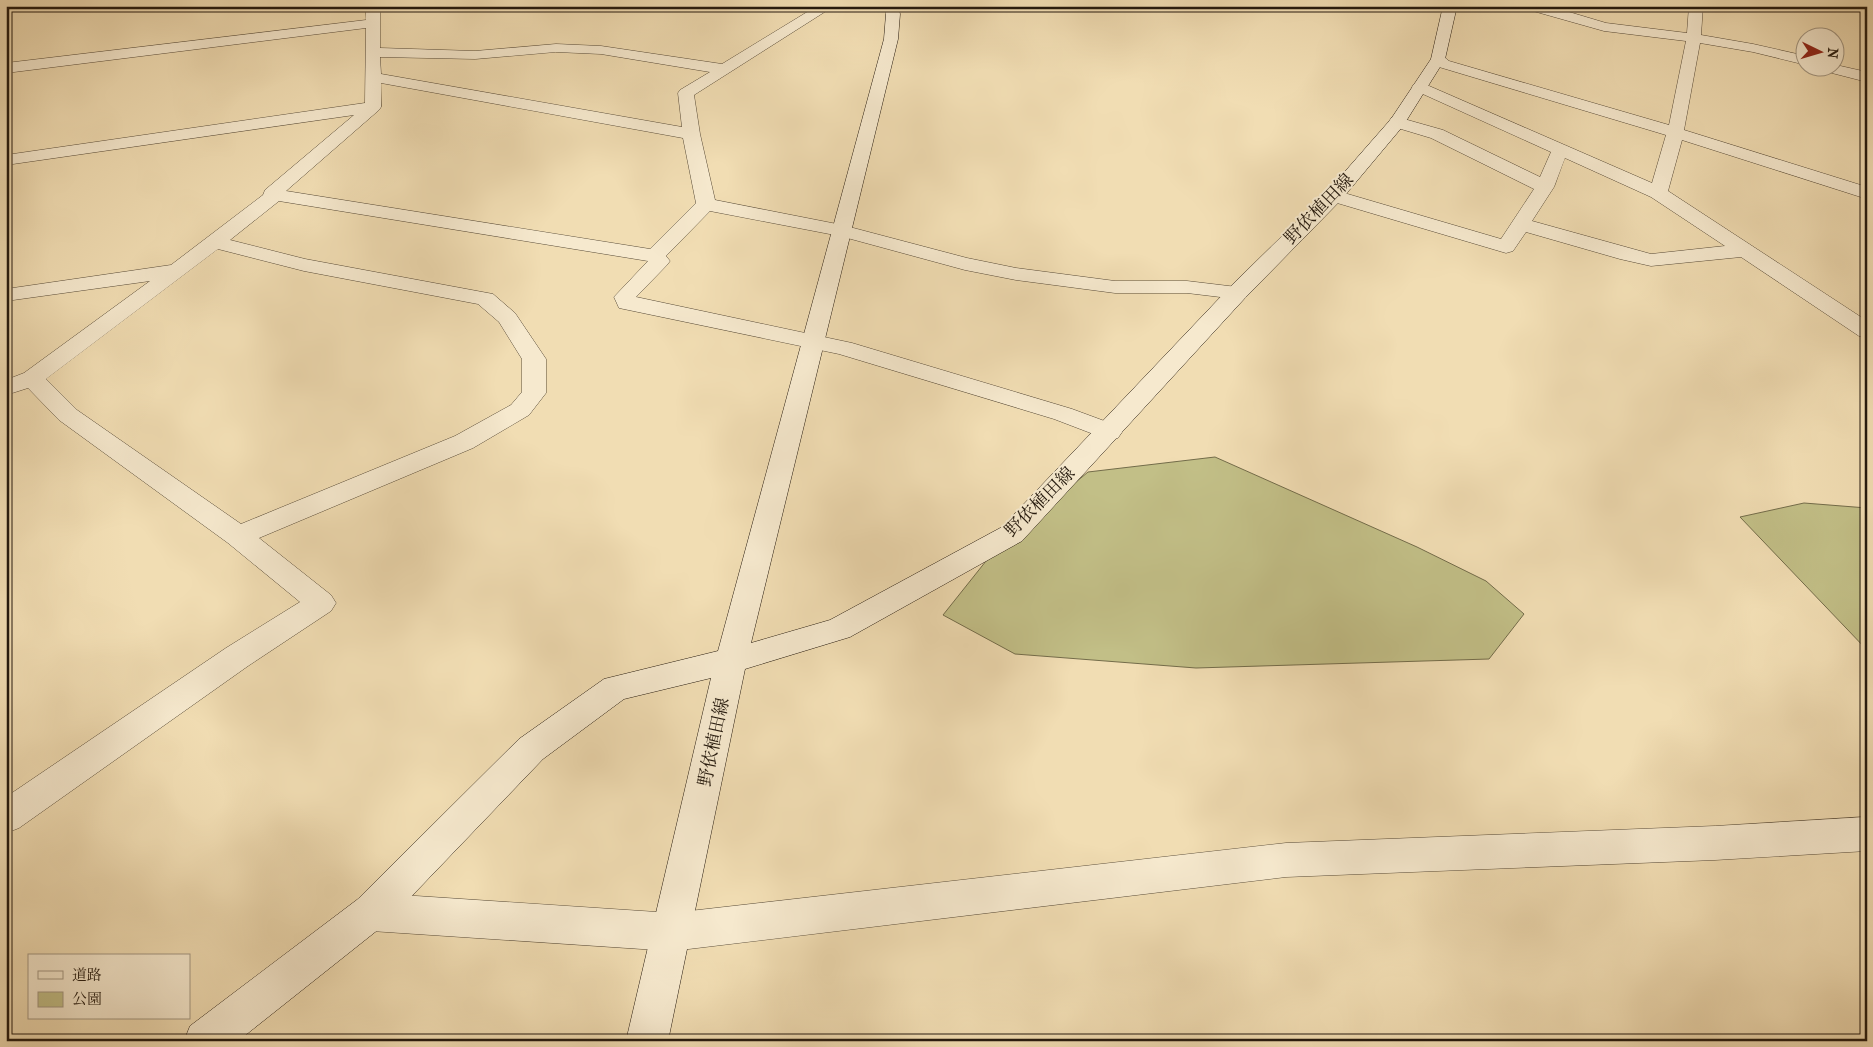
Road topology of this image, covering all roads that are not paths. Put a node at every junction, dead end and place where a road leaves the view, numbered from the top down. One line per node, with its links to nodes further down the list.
1 (373, 6): 7 (street)
2 (827, 6): 13 (street)
3 (891, 6): 31 (street)
4 (1450, 6): 10 (street, 野依植田線)
5 (1531, 6): 8 (street)
6 (1696, 6): 8 (street)
7 (373, 23): 9 (street); 12 (street)
8 (1694, 38): 11 (street); 20 (street)
9 (373, 52): 13 (street); 15 (street)
10 (1438, 59): 17 (street, 野依植田線); 20 (street)
11 (1796, 59)
12 (6, 68)
13 (722, 69): 21 (street)
14 (1846, 73): 16 (street)
15 (374, 78): 18 (street); 21 (street)
16 (1867, 78)
17 (1420, 87): 19 (street, 野依植田線); 22 (street)
18 (373, 107): 23 (street); 27 (street)
19 (1397, 122): 24 (street); 28 (street, 野依植田線)
20 (1677, 133): 25 (street); 26 (street)
21 (691, 134): 29 (street)
22 (1560, 150): 24 (street); 25 (street)
23 (6, 160)
24 (1545, 187): 30 (street)
25 (1658, 193): 33 (street)
26 (1867, 193)
27 (275, 194): 32 (street); 34 (street)
28 (1334, 196): 30 (street); 36 (street, 野依植田線)
29 (706, 204): 31 (street); 34 (street)
30 (1522, 224): 33 (street)
31 (842, 231): 36 (street); 39 (street)
32 (215, 242): 35 (street); 43 (street)
33 (1745, 250): 38 (street)
34 (655, 256): 39 (street)
35 (177, 270): 37 (street); 40 (street)
36 (1237, 294): 42 (street, 野依植田線)
37 (6, 295)
38 (1867, 331)
39 (815, 341): 42 (street); 44 (street)
40 (32, 378): 41 (street); 43 (street)
41 (6, 388)
42 (1109, 432): 44 (street, 野依植田線)
43 (238, 536): 45 (street)
44 (731, 661): 47 (street); 48 (street, 野依植田線)
45 (6, 817)
46 (1867, 834): 48 (street)
47 (371, 912): 48 (street); 49 (street)
48 (672, 932): 50 (street, 野依植田線)
49 (205, 1041)
50 (647, 1041)

